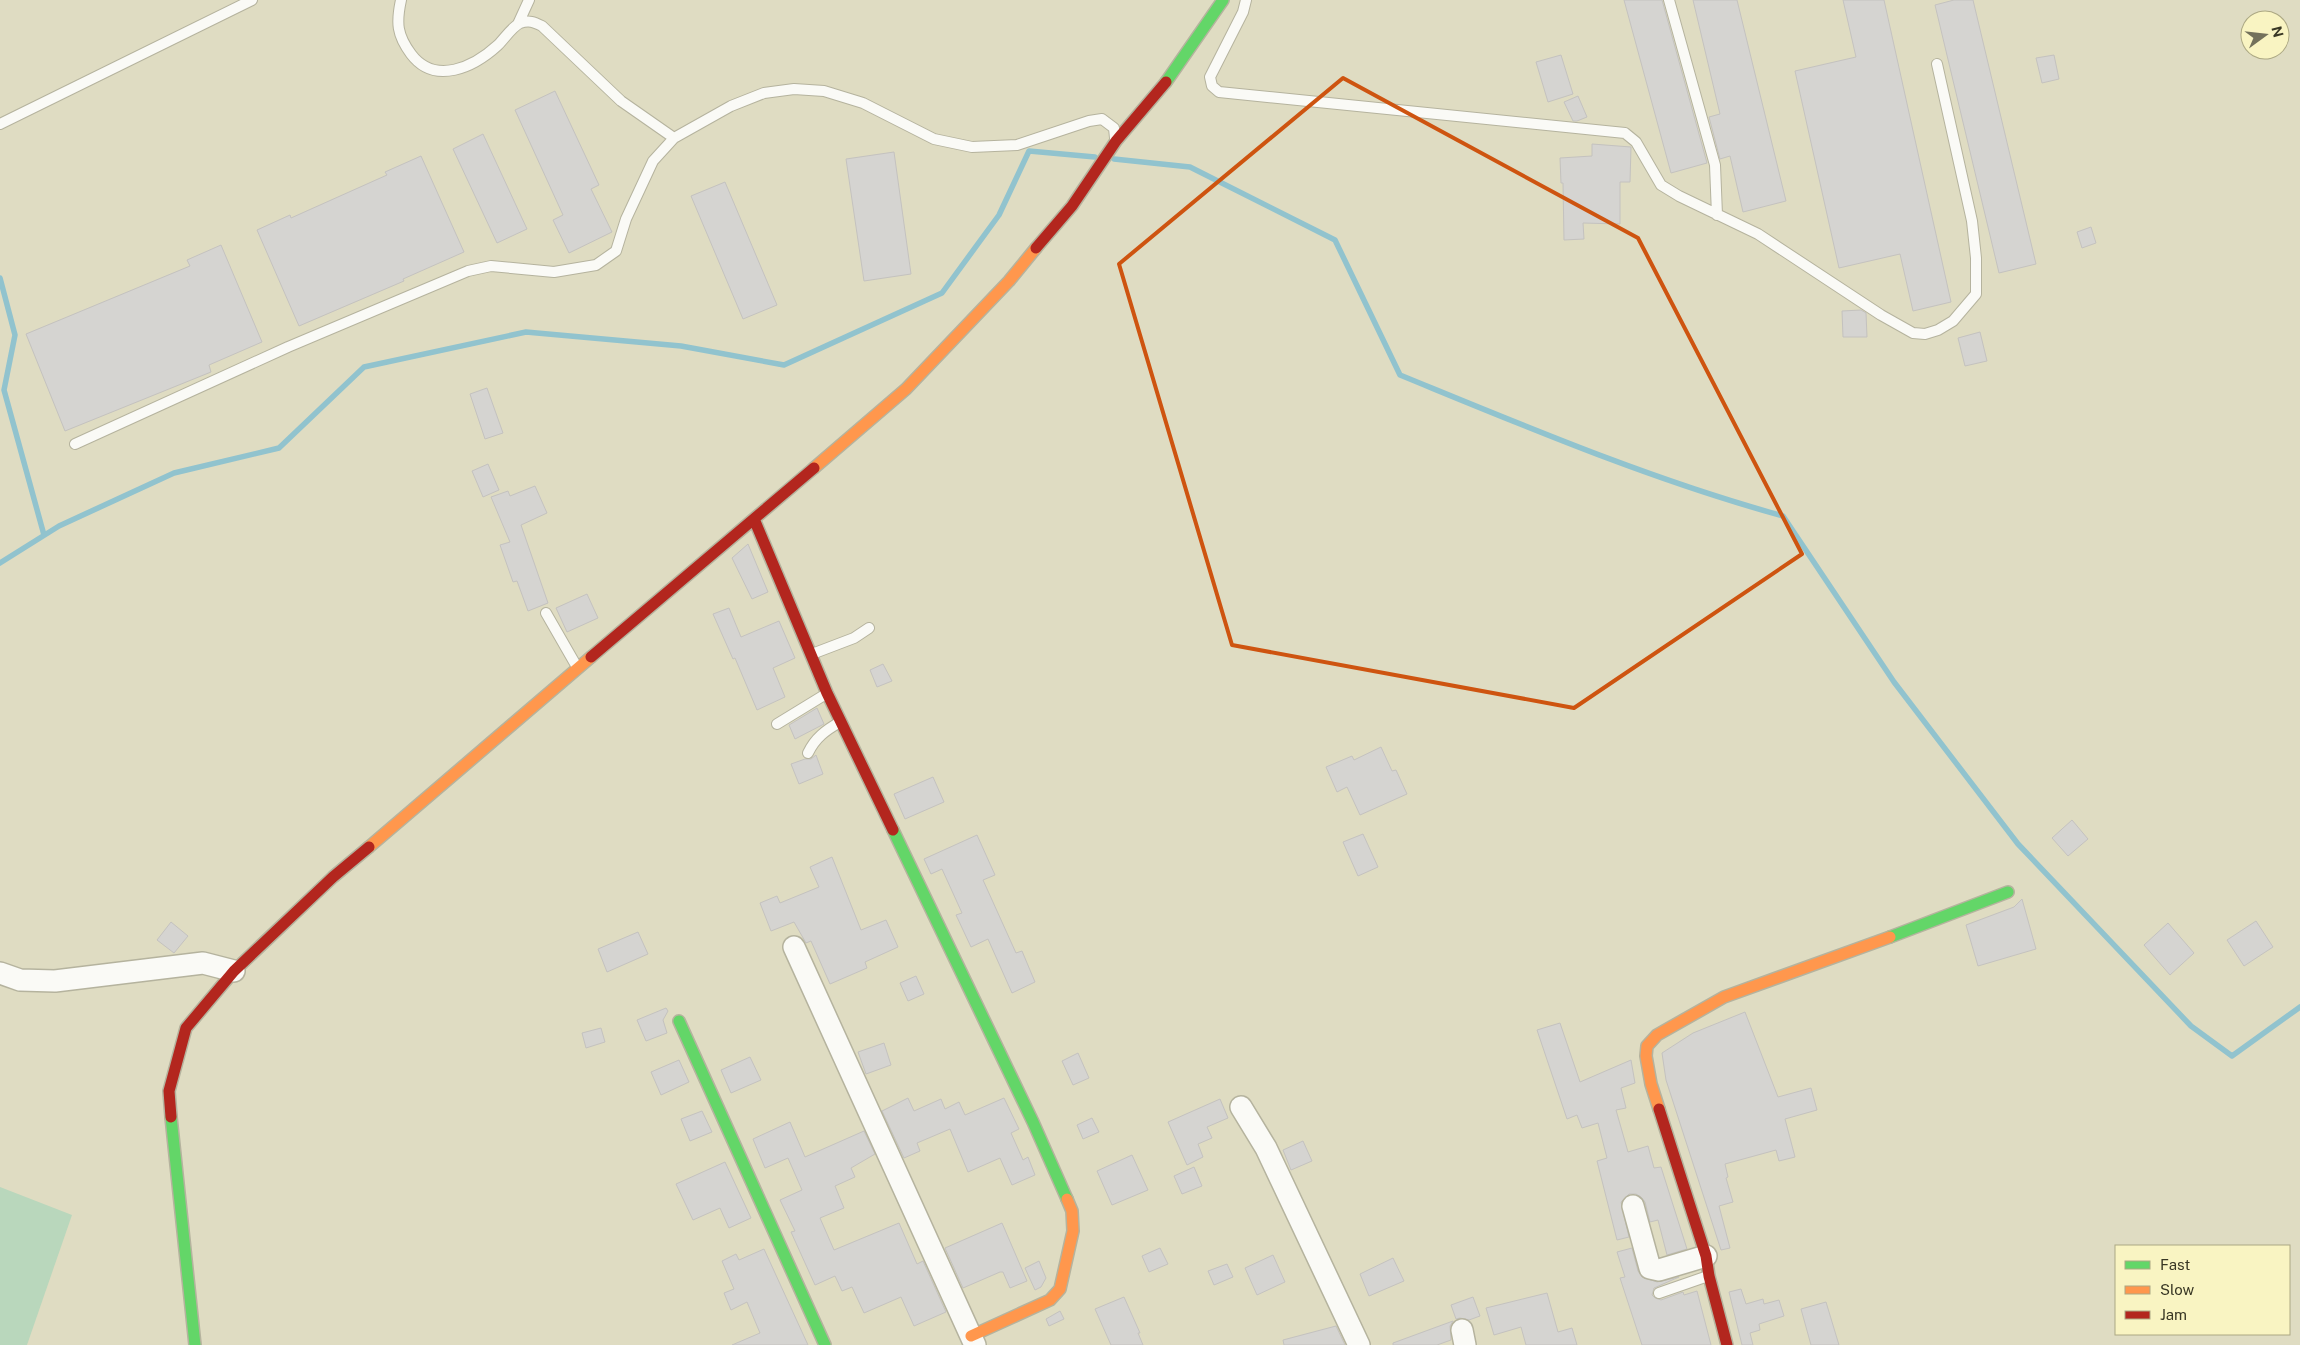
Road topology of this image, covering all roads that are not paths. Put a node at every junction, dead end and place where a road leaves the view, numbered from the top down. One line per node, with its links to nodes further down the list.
1 (252, 0): 9 (lane)
2 (401, 0): 7 (lane)
3 (528, 0): 7 (lane)
4 (1223, 0): 11 (street)
5 (1246, 0): 12 (lane)
6 (1669, 0): 12 (lane)
7 (518, 24): 10 (lane)
8 (1937, 64): 12 (lane)
9 (0, 124)
10 (674, 138): 11 (lane); 13 (lane)
11 (1113, 146): 14 (street)
12 (1717, 215)
13 (75, 444)
14 (754, 519): 17 (street); 18 (street)
15 (546, 614): 18 (lane)
16 (869, 628): 17 (lane)
17 (811, 655): 19 (street)
18 (577, 668): 25 (street)
19 (827, 693): 20 (street); 21 (lane)
20 (841, 722): 22 (lane); 32 (street)
21 (777, 724)
22 (808, 753)
23 (2008, 892): 30 (street)
24 (794, 947): 32 (street)
25 (234, 971): 26 (street); 33 (street)
26 (0, 973)
27 (679, 1021): 34 (street)
28 (1241, 1108): 35 (street)
29 (1633, 1206): 30 (street)
30 (1708, 1266): 31 (lane); 36 (street)
31 (1660, 1292)
32 (973, 1340)
33 (195, 1345)
34 (826, 1345)
35 (1358, 1345)
36 (1727, 1345)

